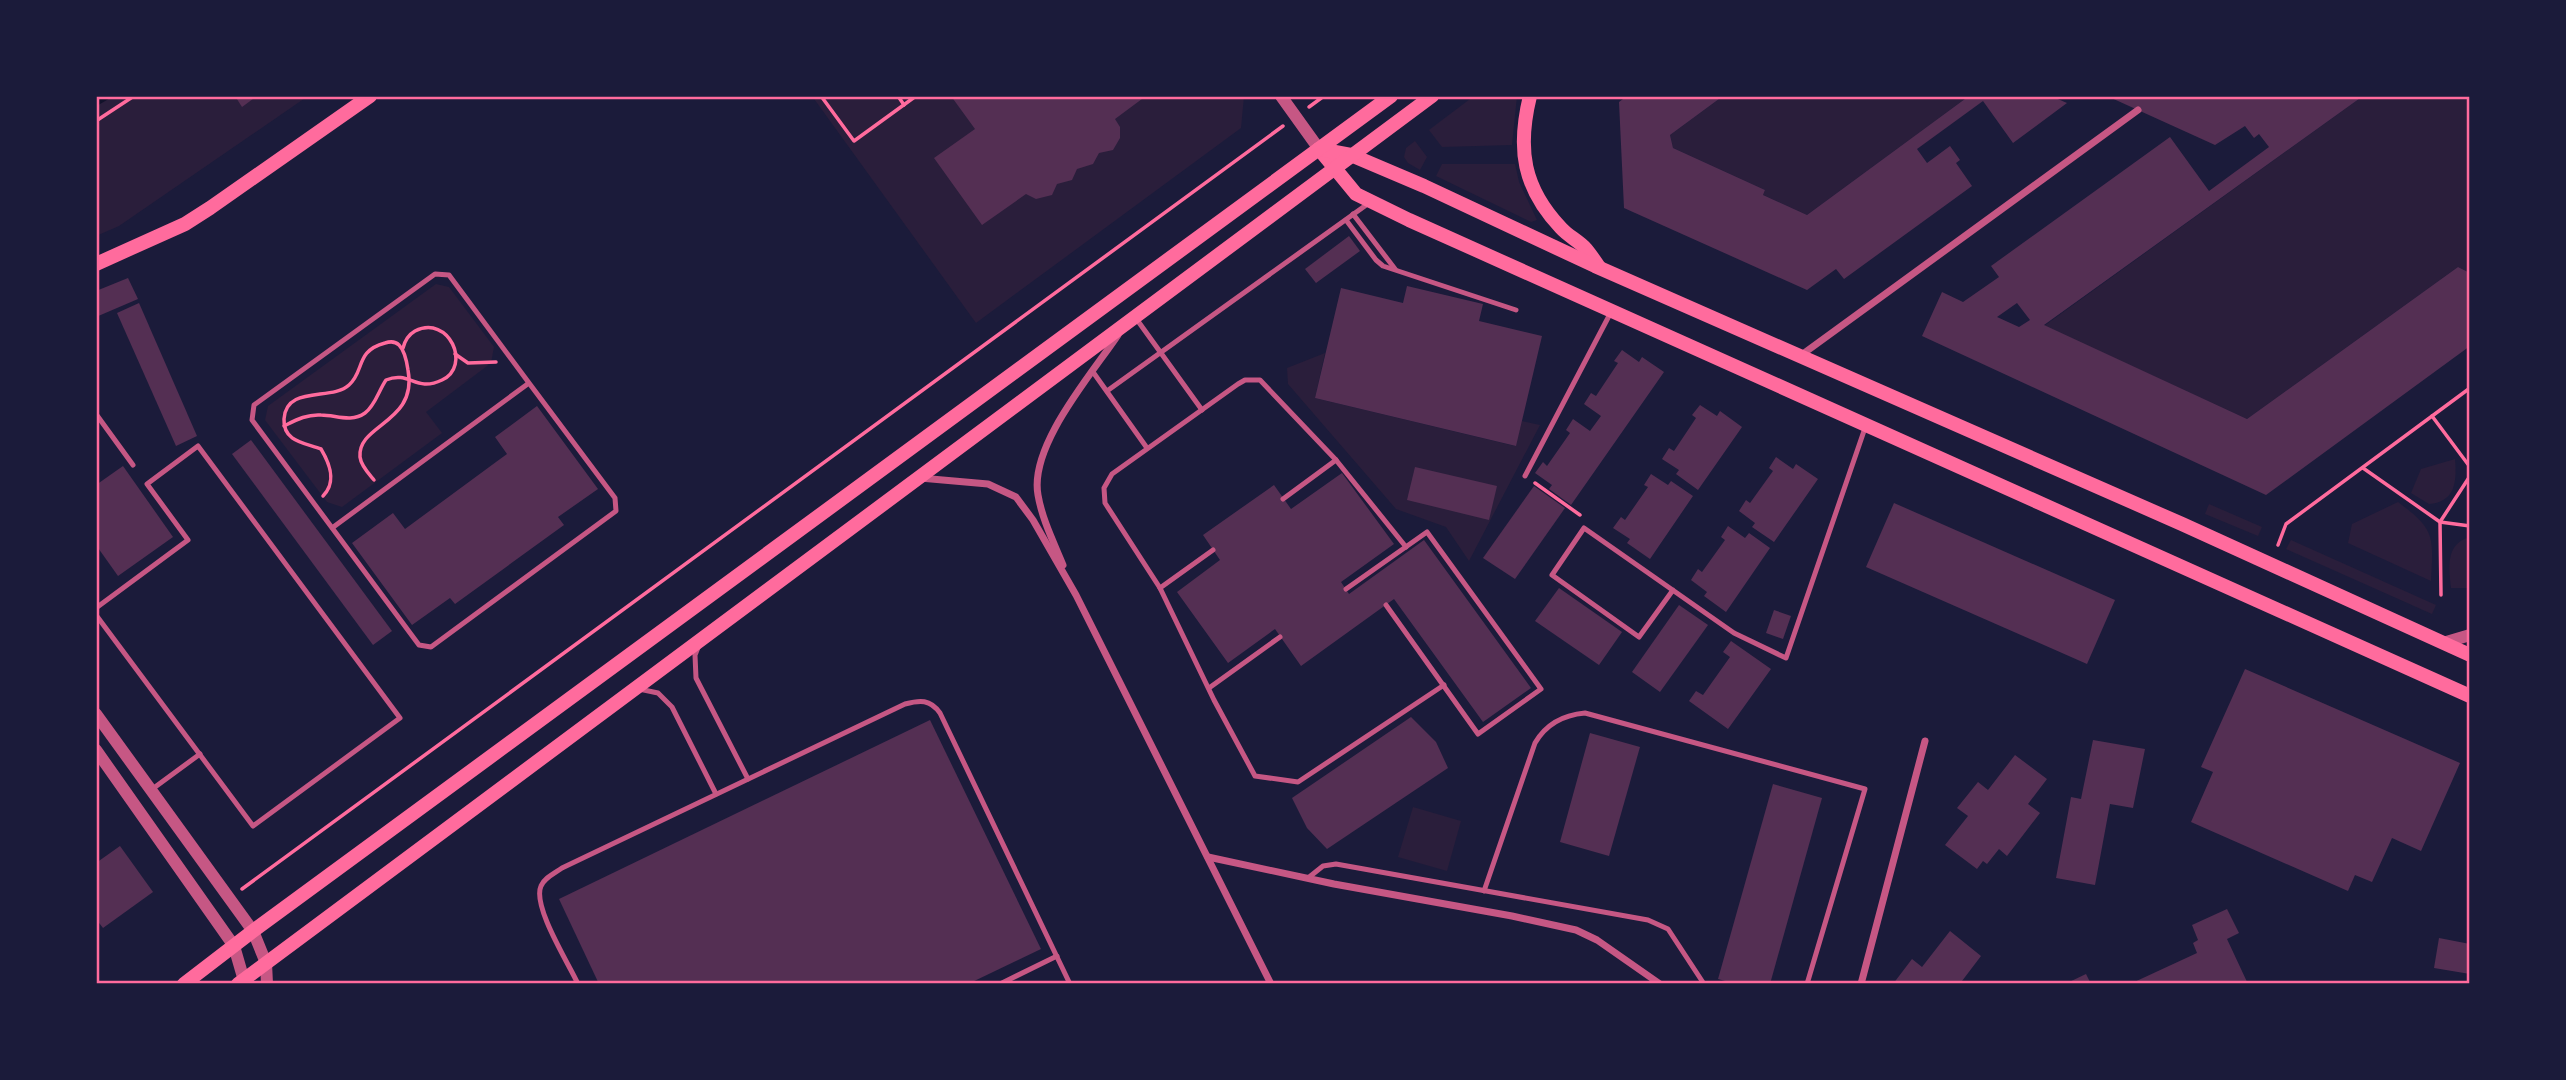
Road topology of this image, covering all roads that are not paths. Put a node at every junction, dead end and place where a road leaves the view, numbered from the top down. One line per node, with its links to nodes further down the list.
1 (370, 96): 13 (main road)
2 (1280, 96): 7 (street)
3 (1391, 96): 7 (main road)
4 (1432, 96): 8 (main road)
5 (1530, 96): 14 (main road)
6 (2138, 110): 20 (street)
7 (1320, 149): 8 (main road); 9 (main road); 62 (main road)
8 (1351, 155): 9 (main road); 14 (main road)
9 (1335, 168): 10 (main road); 18 (main road)
10 (1372, 201): 11 (lane); 17 (main road)
11 (1353, 215): 12 (lane); 15 (lane)
12 (1346, 220): 15 (lane); 19 (lane)
13 (96, 264)
14 (1600, 268): 20 (main road)
15 (1395, 269): 16 (lane)
16 (1516, 310)
17 (1612, 311): 26 (main road); 30 (lane)
18 (1130, 321): 19 (lane); 21 (street); 31 (main road)
19 (1160, 353): 23 (lane); 24 (lane)
20 (1800, 357): 46 (main road)
21 (1093, 372): 23 (lane); 39 (street)
22 (529, 383): 33 (lane); 33 (lane); 33 (lane)
23 (1107, 391): 27 (lane)
24 (1202, 410): 27 (lane); 28 (lane)
25 (96, 414): 29 (lane)
26 (1866, 425): 38 (lane); 51 (main road)
27 (1147, 448): 36 (lane)
28 (1336, 460): 32 (lane); 34 (lane)
29 (133, 465)
30 (1525, 476)
31 (919, 478): 39 (street); 45 (main road)
32 (1283, 499)
33 (332, 528)
34 (1406, 547): 37 (lane); 48 (lane)
35 (1213, 550): 36 (lane)
36 (1160, 588): 49 (lane)
37 (1346, 589)
38 (1673, 590): 38 (lane)
39 (1076, 595): 59 (street)
40 (1386, 605): 48 (lane)
41 (96, 608): 55 (lane)
42 (96, 615): 55 (lane)
43 (2470, 635): 46 (street)
44 (1280, 637): 49 (lane)
45 (701, 640): 50 (main road); 56 (lane)
46 (2443, 643): 47 (main road)
47 (2470, 655)
48 (1444, 685): 49 (lane)
49 (1209, 688)
50 (635, 689): 58 (lane); 65 (main road)
51 (2470, 696)
52 (96, 714): 57 (street)
53 (1925, 741): 76 (street)
54 (96, 750): 63 (street)
55 (200, 754): 57 (lane)
56 (747, 779): 58 (lane); 64 (lane)
57 (151, 790): 62 (street)
58 (716, 794): 69 (lane)
59 (1208, 857): 60 (street); 72 (street)
60 (1308, 878): 61 (lane); 73 (street)
61 (1484, 891): 74 (lane); 75 (lane)
62 (253, 931): 63 (main road); 65 (street)
63 (234, 946): 66 (street); 67 (main road)
64 (1057, 956): 70 (lane); 71 (lane)
65 (266, 963): 66 (main road); 68 (street)
66 (243, 982)
67 (184, 984)
68 (267, 984)
69 (579, 984)
70 (1000, 984)
71 (1070, 984)
72 (1270, 984)
73 (1660, 984)
74 (1704, 984)
75 (1807, 984)
76 (1861, 984)

